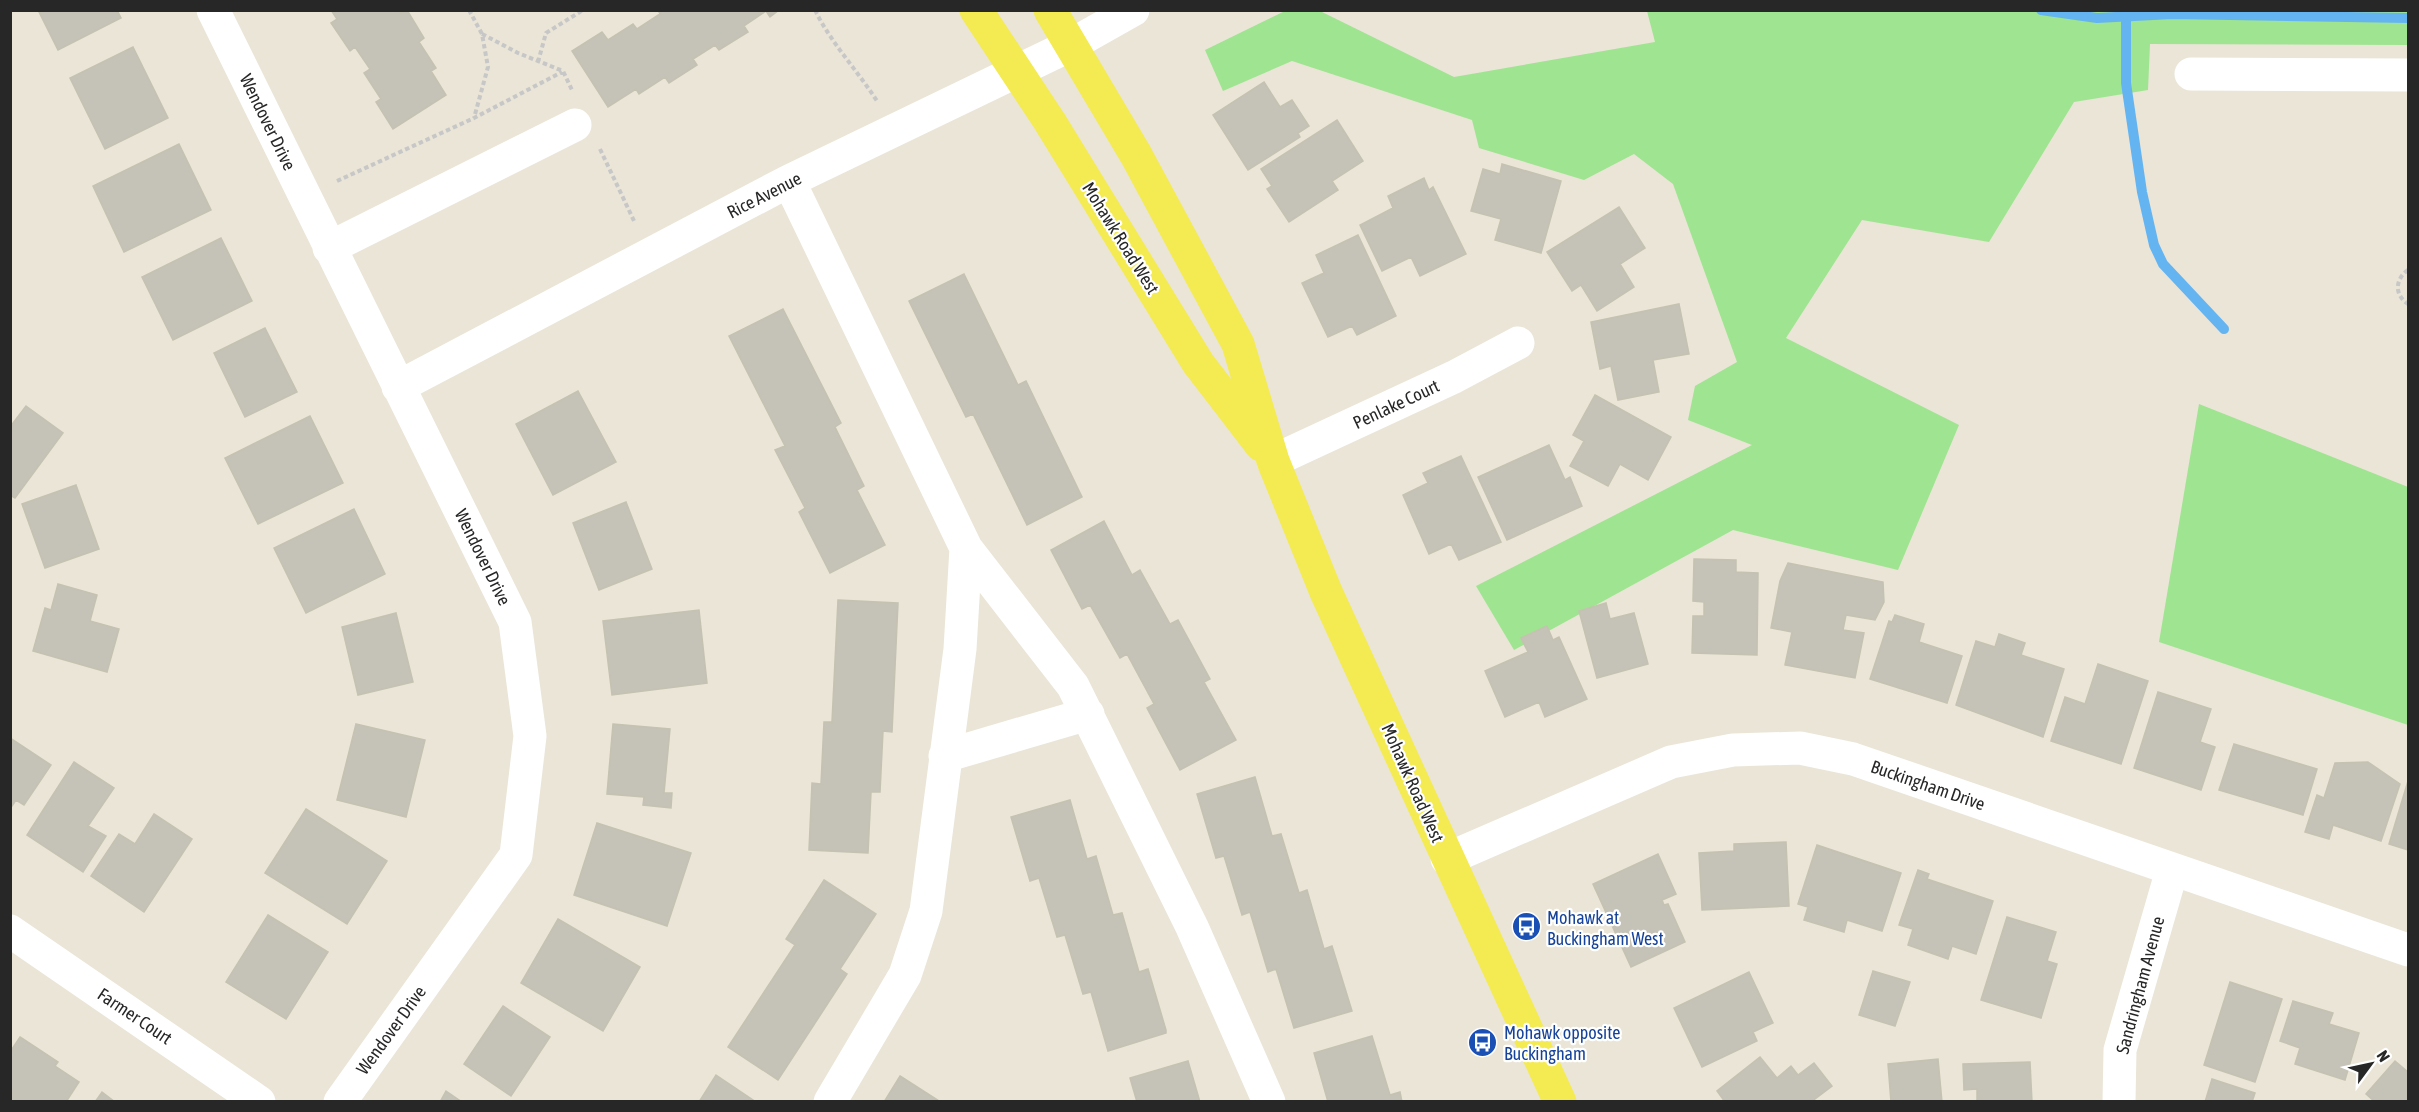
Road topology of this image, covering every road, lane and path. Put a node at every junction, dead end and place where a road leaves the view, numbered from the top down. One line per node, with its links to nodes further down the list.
1 (213, 10): 18 (street, Wendover Drive)
2 (469, 10): 14 (path)
3 (583, 10): 9 (path)
4 (815, 10): 16 (path)
5 (976, 10): 11 (main road, Mohawk Road West)
6 (1050, 10): 8 (main road, Mohawk Road West)
7 (1133, 10): 8 (street, Rice Avenue)
8 (1071, 45): 11 (street, Rice Avenue); 24 (main road, Mohawk Road West)
9 (538, 62)
10 (563, 71): 14 (path)
11 (1016, 73): 16 (street, Rice Avenue); 24 (main road, Mohawk Road West)
12 (2191, 74): 13 (street)
13 (2409, 75)
14 (474, 118): 18 (path)
15 (575, 125): 19 (street)
16 (895, 131): 17 (street, Rice Avenue)
17 (789, 181): 23 (street, Rice Avenue); 25 (street)
18 (304, 196): 19 (street, Wendover Drive)
19 (329, 248): 23 (street, Wendover Drive)
20 (2409, 270): 21 (path)
21 (2409, 304)
22 (1518, 344): 24 (street, Penlake Court)
23 (398, 387): 33 (street, Wendover Drive)
24 (1273, 461): 28 (main road, Mohawk Road West)
25 (966, 548): 26 (street); 27 (street)
26 (1088, 714): 27 (street); 35 (street)
27 (945, 756): 34 (street)
28 (1447, 859): 29 (street, Buckingham Drive); 36 (main road, Mohawk Road West)
29 (2172, 870): 31 (street, Buckingham Drive); 37 (street, Sandringham Avenue)
30 (10, 931): 32 (street, Farmer Court)
31 (2409, 950)
32 (260, 1101)
33 (340, 1101)
34 (830, 1101)
35 (1269, 1101)
36 (1560, 1101)
37 (2119, 1101)

